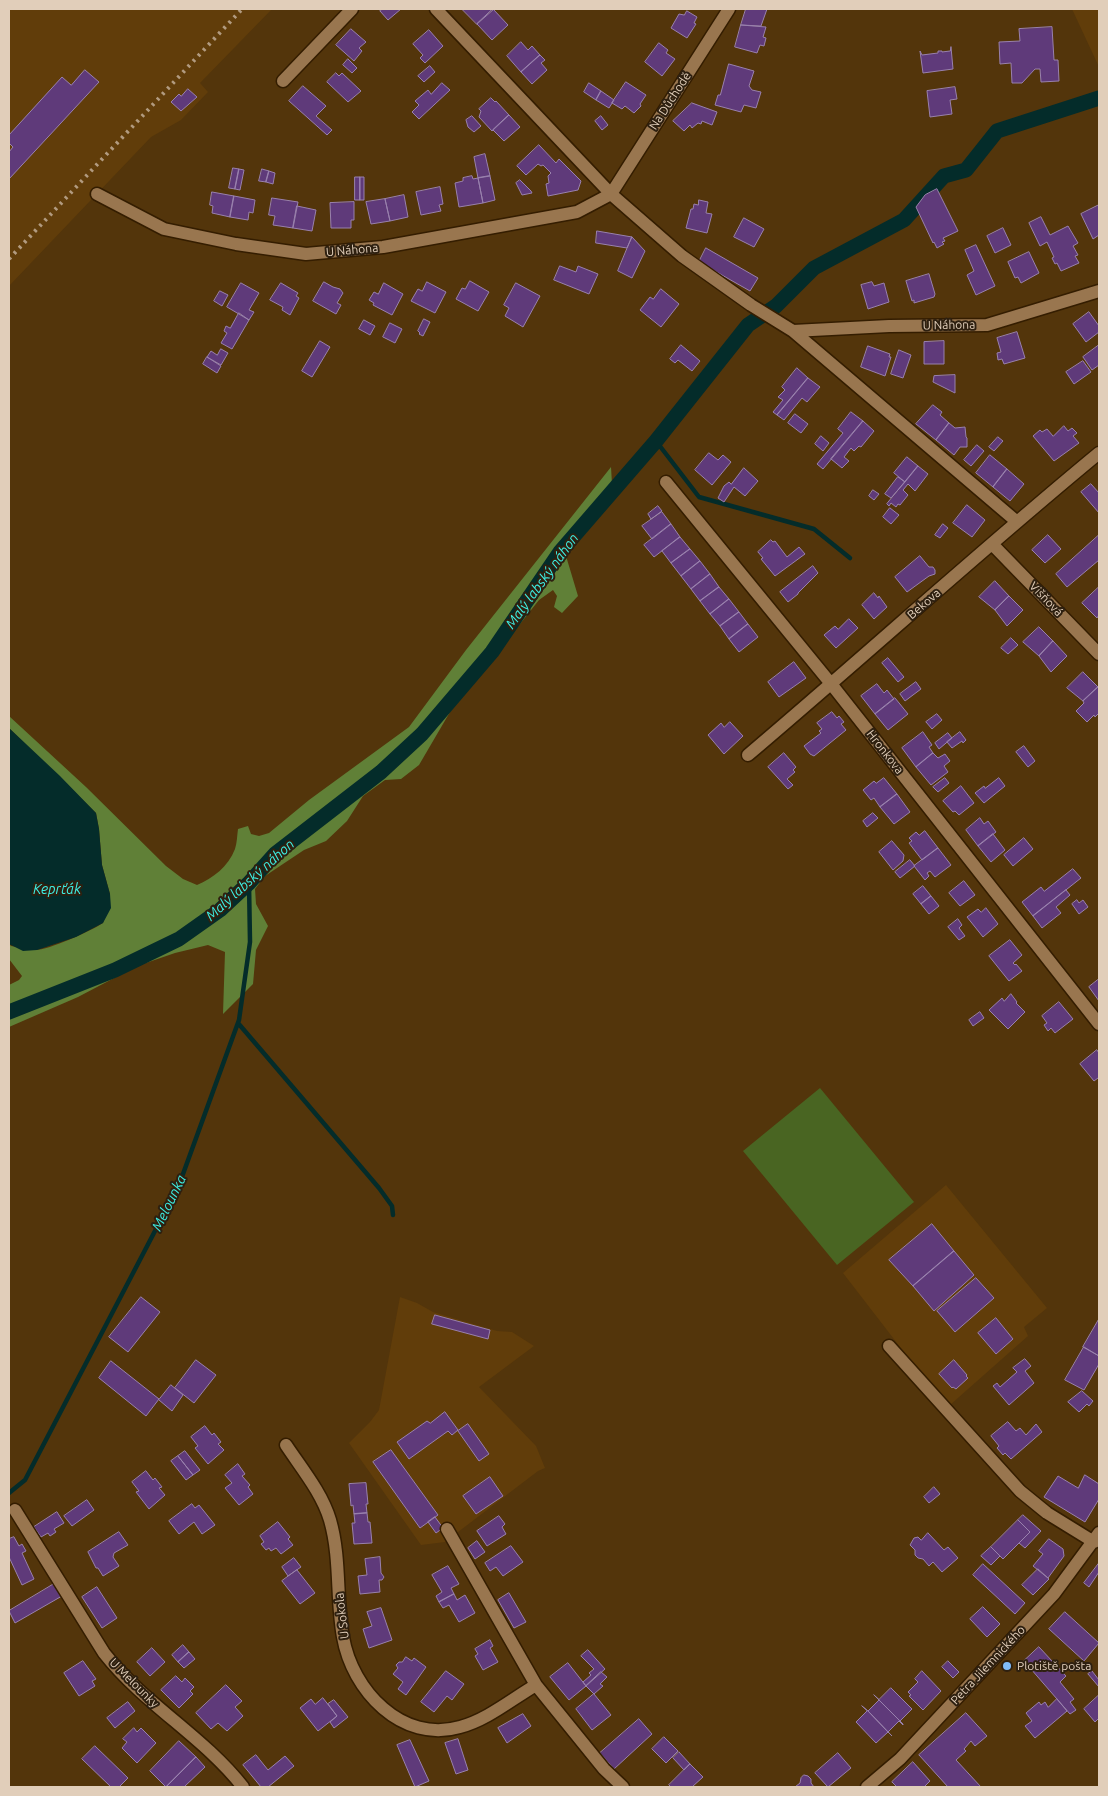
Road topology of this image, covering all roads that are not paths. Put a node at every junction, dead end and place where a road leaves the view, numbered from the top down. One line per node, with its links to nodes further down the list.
1 (352, 9): 4 (street)
2 (436, 9): 6 (street)
3 (729, 9): 6 (street, Na Důchodě)
4 (283, 82)
5 (97, 194): 6 (street, U Náhona)
6 (610, 194): 8 (street)
7 (1099, 291): 8 (street, U Náhona)
8 (793, 331): 11 (street)
9 (1099, 453): 11 (street, Bekova)
10 (666, 482): 14 (street, Hronkova)
11 (1016, 522): 12 (street, Bekova)
12 (992, 544): 13 (street, Višňová); 14 (street, Bekova)
13 (1099, 654)
14 (832, 685): 15 (street, Bekova); 16 (street, Hronkova)
15 (748, 755)
16 (1099, 1024)
17 (889, 1346): 21 (street)
18 (286, 1446): 22 (street, U Sokola)
19 (15, 1510): 23 (street, U Melounky)
20 (447, 1529): 22 (street)
21 (1097, 1538): 25 (street, Petra Jilemnického)
22 (536, 1685): 24 (street)
23 (243, 1787)
24 (623, 1787)
25 (867, 1787)

